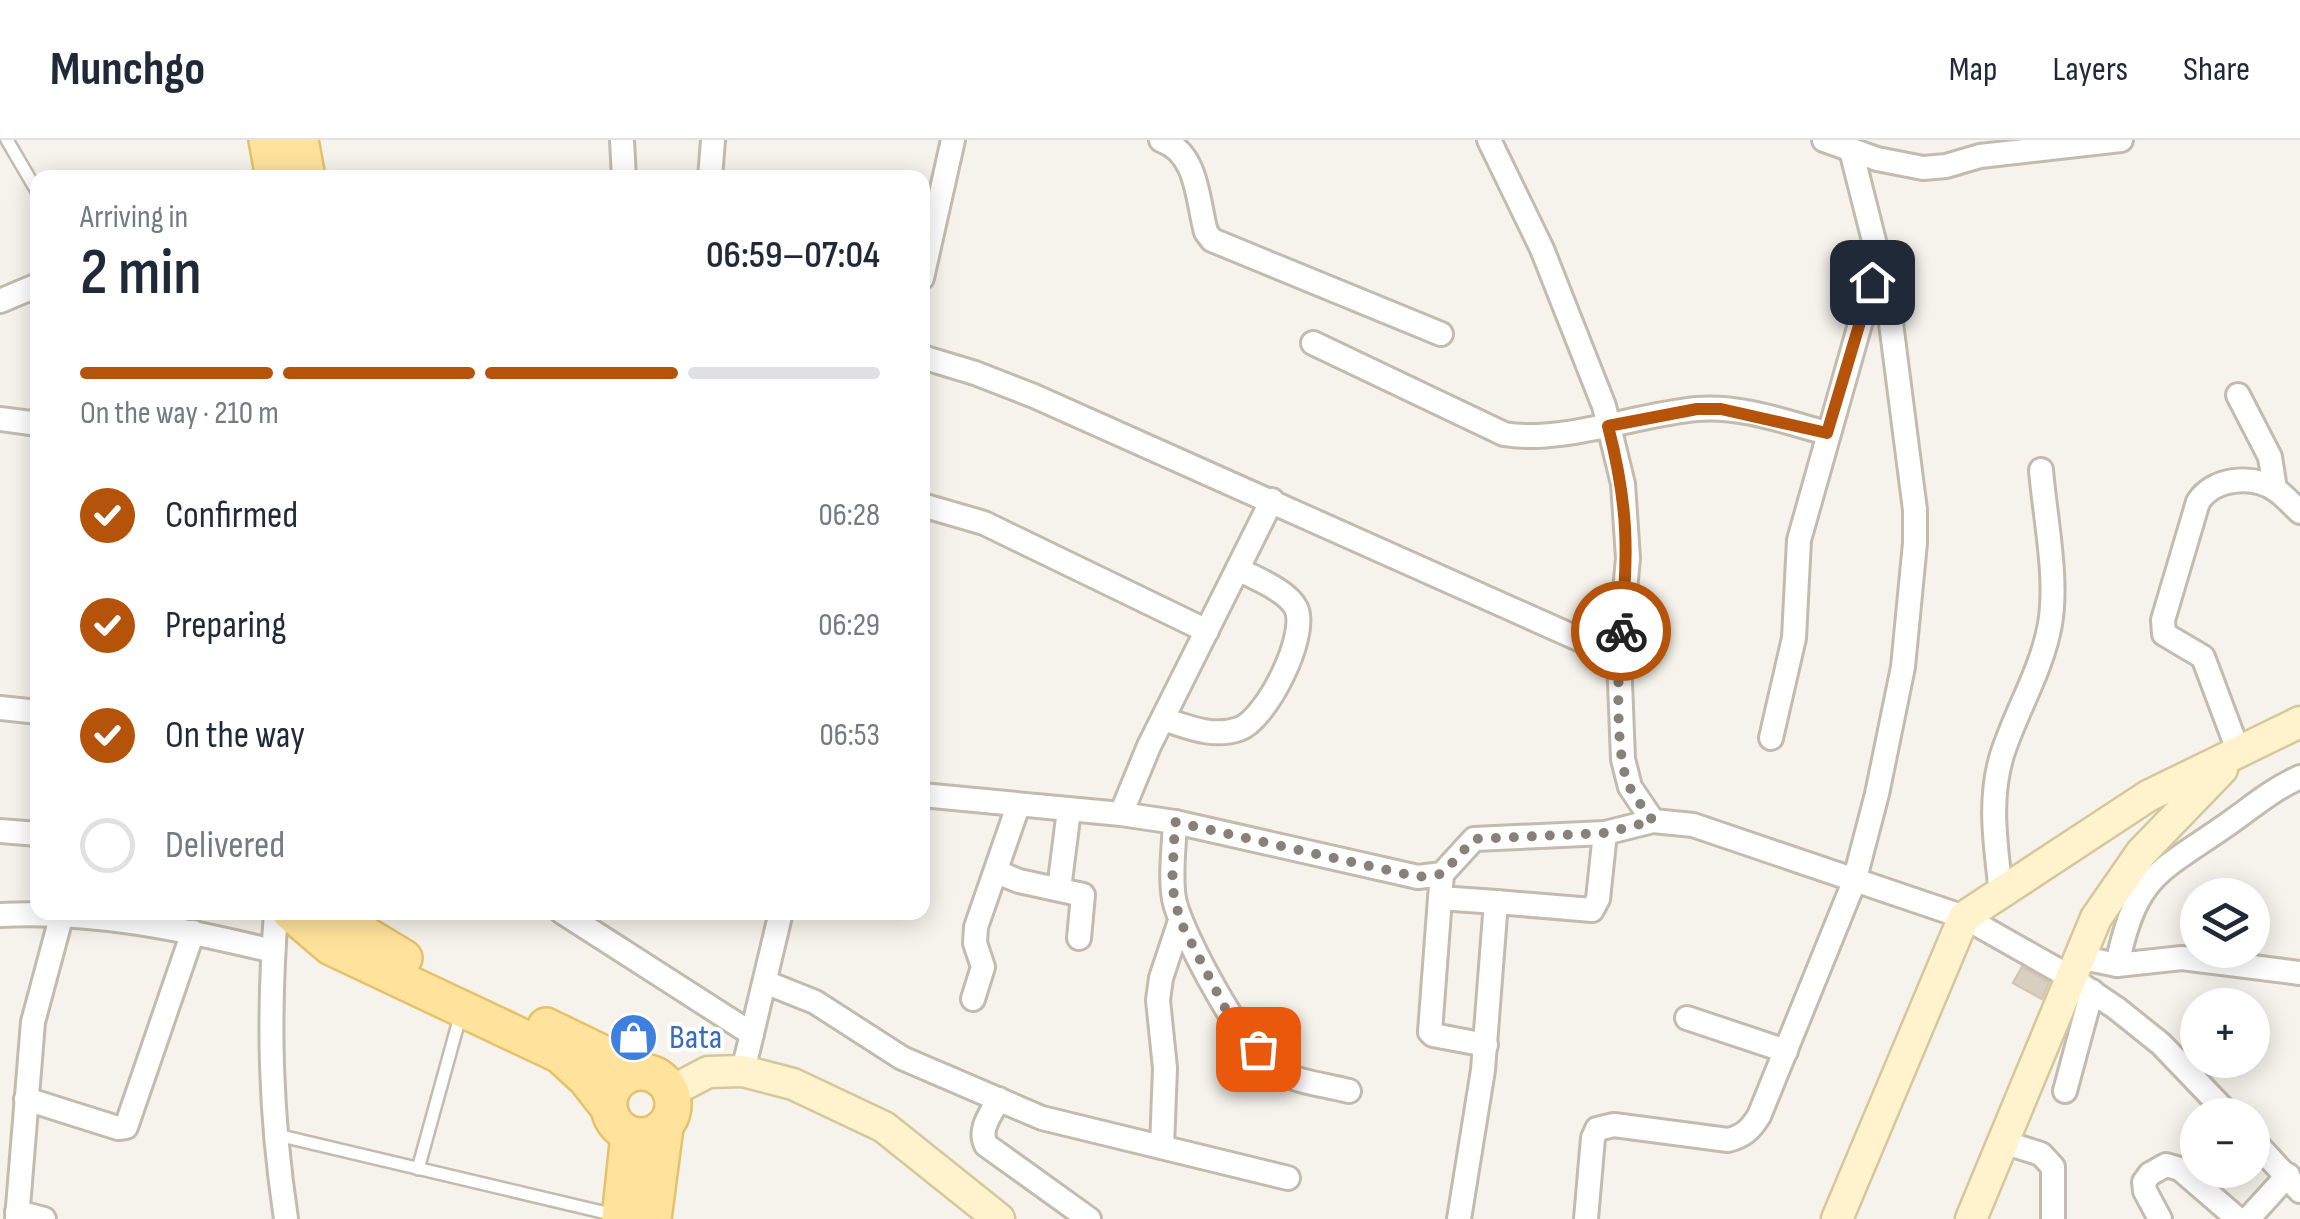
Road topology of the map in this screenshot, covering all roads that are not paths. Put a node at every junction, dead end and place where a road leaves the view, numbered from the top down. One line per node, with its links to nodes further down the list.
1 (8, 140): 16 (lane)
2 (268, 140): 12 (main road)
3 (300, 140): 13 (main road)
4 (622, 140): 14 (street)
5 (712, 140): 15 (street)
6 (953, 140): 17 (street)
7 (1161, 140): 21 (street)
8 (1489, 140): 27 (street)
9 (1824, 140): 11 (street)
10 (2121, 140): 11 (street)
11 (1851, 150): 18 (street)
12 (273, 170)
13 (306, 170)
14 (624, 170)
15 (710, 170)
16 (30, 179)
17 (930, 242)
18 (1880, 253): 28 (street); 57 (street)
19 (30, 288): 20 (street)
20 (0, 301)
21 (1441, 334)
22 (1313, 342): 27 (street)
23 (930, 359): 31 (street)
24 (2238, 396): 30 (street)
25 (0, 419): 26 (street)
26 (30, 423)
27 (1608, 426): 28 (street); 36 (street)
28 (1827, 433): 41 (street)
29 (2041, 470): 59 (street)
30 (2275, 489): 33 (street); 42 (street)
31 (1272, 500): 34 (street); 36 (street)
32 (930, 506): 35 (street)
33 (2300, 512)
34 (1238, 569): 35 (street); 39 (street)
35 (1207, 631): 39 (street)
36 (1619, 656): 50 (street)
37 (0, 708): 38 (street)
38 (30, 711)
39 (1163, 718): 48 (street)
40 (2300, 722): 42 (street)
41 (1771, 738)
42 (2240, 753): 45 (street); 49 (street)
43 (2300, 777): 76 (street)
44 (930, 796): 46 (street)
45 (2148, 796): 49 (street); 59 (street)
46 (1018, 806): 47 (street); 55 (street)
47 (1069, 810): 48 (street); 58 (street)
48 (1121, 814): 51 (street)
49 (2172, 819): 78 (street)
50 (1653, 821): 54 (street); 57 (street)
51 (1175, 822): 56 (street); 72 (street)
52 (0, 831): 53 (street)
53 (30, 833)
54 (1605, 833): 56 (street); 61 (street)
55 (997, 872): 58 (street); 80 (street)
56 (1442, 874): 60 (street)
57 (1854, 882): 64 (street); 85 (street)
58 (1059, 888): 74 (street)
59 (2001, 893): 64 (street)
60 (1440, 898): 61 (street); 84 (street)
61 (1496, 902): 84 (street)
62 (0, 915): 63 (street)
63 (30, 915)
64 (1964, 917): 78 (street); 111 (street)
65 (60, 920): 92 (street)
66 (123, 920): 73 (street)
67 (275, 920): 75 (street)
68 (300, 920): 81 (main road)
69 (341, 920): 86 (main road)
70 (574, 920): 83 (street)
71 (779, 920): 79 (street)
72 (1180, 921): 89 (street); 98 (street)
73 (192, 932): 75 (street); 92 (street)
74 (1080, 938)
75 (273, 951): 96 (street)
76 (2118, 965): 77 (street); 78 (street)
77 (2300, 973)
78 (2080, 975): 90 (street); 91 (street); 97 (street)
79 (764, 982): 83 (street); 93 (street)
80 (974, 999)
81 (462, 1009): 94 (main road); 100 (lane)
82 (1687, 1018): 85 (street)
83 (752, 1034): 87 (street)
84 (1486, 1045): 109 (street)
85 (1786, 1051): 110 (street)
86 (640, 1071): 88 (main road); 94 (main road)
87 (743, 1072): 88 (street); 107 (street)
88 (672, 1091): 95 (main road)
89 (1349, 1091)
90 (2066, 1091)
91 (2213, 1098)
92 (26, 1099): 103 (street)
93 (999, 1100): 98 (street); 108 (street)
94 (619, 1121): 95 (main road); 104 (main road)
95 (665, 1127): 104 (main road)
96 (273, 1134): 100 (lane); 106 (street)
97 (2002, 1142): 112 (street); 113 (street)
98 (1162, 1147): 102 (street)
99 (2270, 1155): 101 (street)
100 (418, 1168): 104 (lane)
101 (2292, 1175): 116 (street)
102 (1288, 1178)
103 (17, 1216): 105 (street)
104 (632, 1218)
105 (44, 1219)
106 (286, 1219)
107 (999, 1219)
108 (1088, 1219)
109 (1460, 1219)
110 (1586, 1219)
111 (1838, 1219)
112 (1971, 1219)
113 (2053, 1219)
114 (2160, 1219): 115 (street)
115 (2238, 1219)
116 (2248, 1219)

